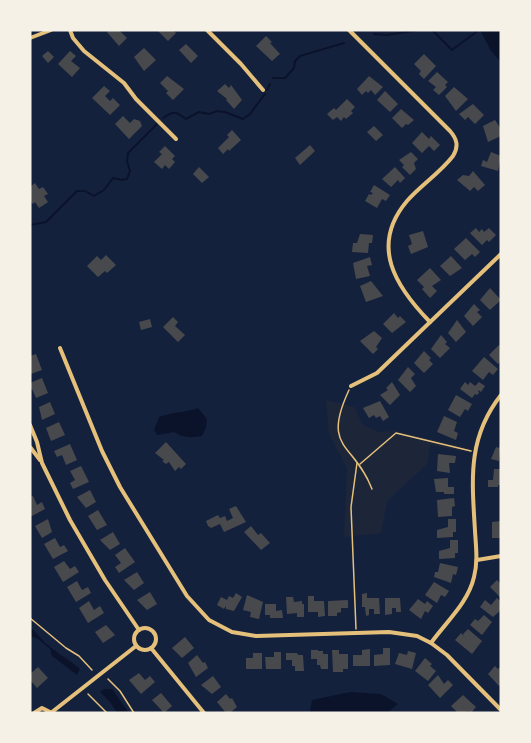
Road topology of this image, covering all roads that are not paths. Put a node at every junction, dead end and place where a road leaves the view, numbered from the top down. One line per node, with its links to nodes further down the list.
1 (51, 30): 5 (street)
2 (70, 30): 7 (street)
3 (207, 30): 6 (street)
4 (349, 30): 9 (street)
5 (30, 38)
6 (263, 90)
7 (176, 139)
8 (501, 254): 9 (street)
9 (430, 322): 11 (street)
10 (60, 348): 19 (street)
11 (351, 386)
12 (501, 395): 17 (street)
13 (30, 425): 15 (street)
14 (30, 447): 15 (street)
15 (42, 463): 18 (street)
16 (501, 556): 17 (street)
17 (477, 560): 19 (street)
18 (139, 630): 20 (street); 21 (street)
19 (431, 643): 23 (street)
20 (136, 646): 21 (street); 25 (street)
21 (152, 648): 26 (street)
22 (30, 705): 24 (street)
23 (500, 708): 27 (street)
24 (35, 712): 25 (street)
25 (52, 713)
26 (204, 713)
27 (496, 713)

